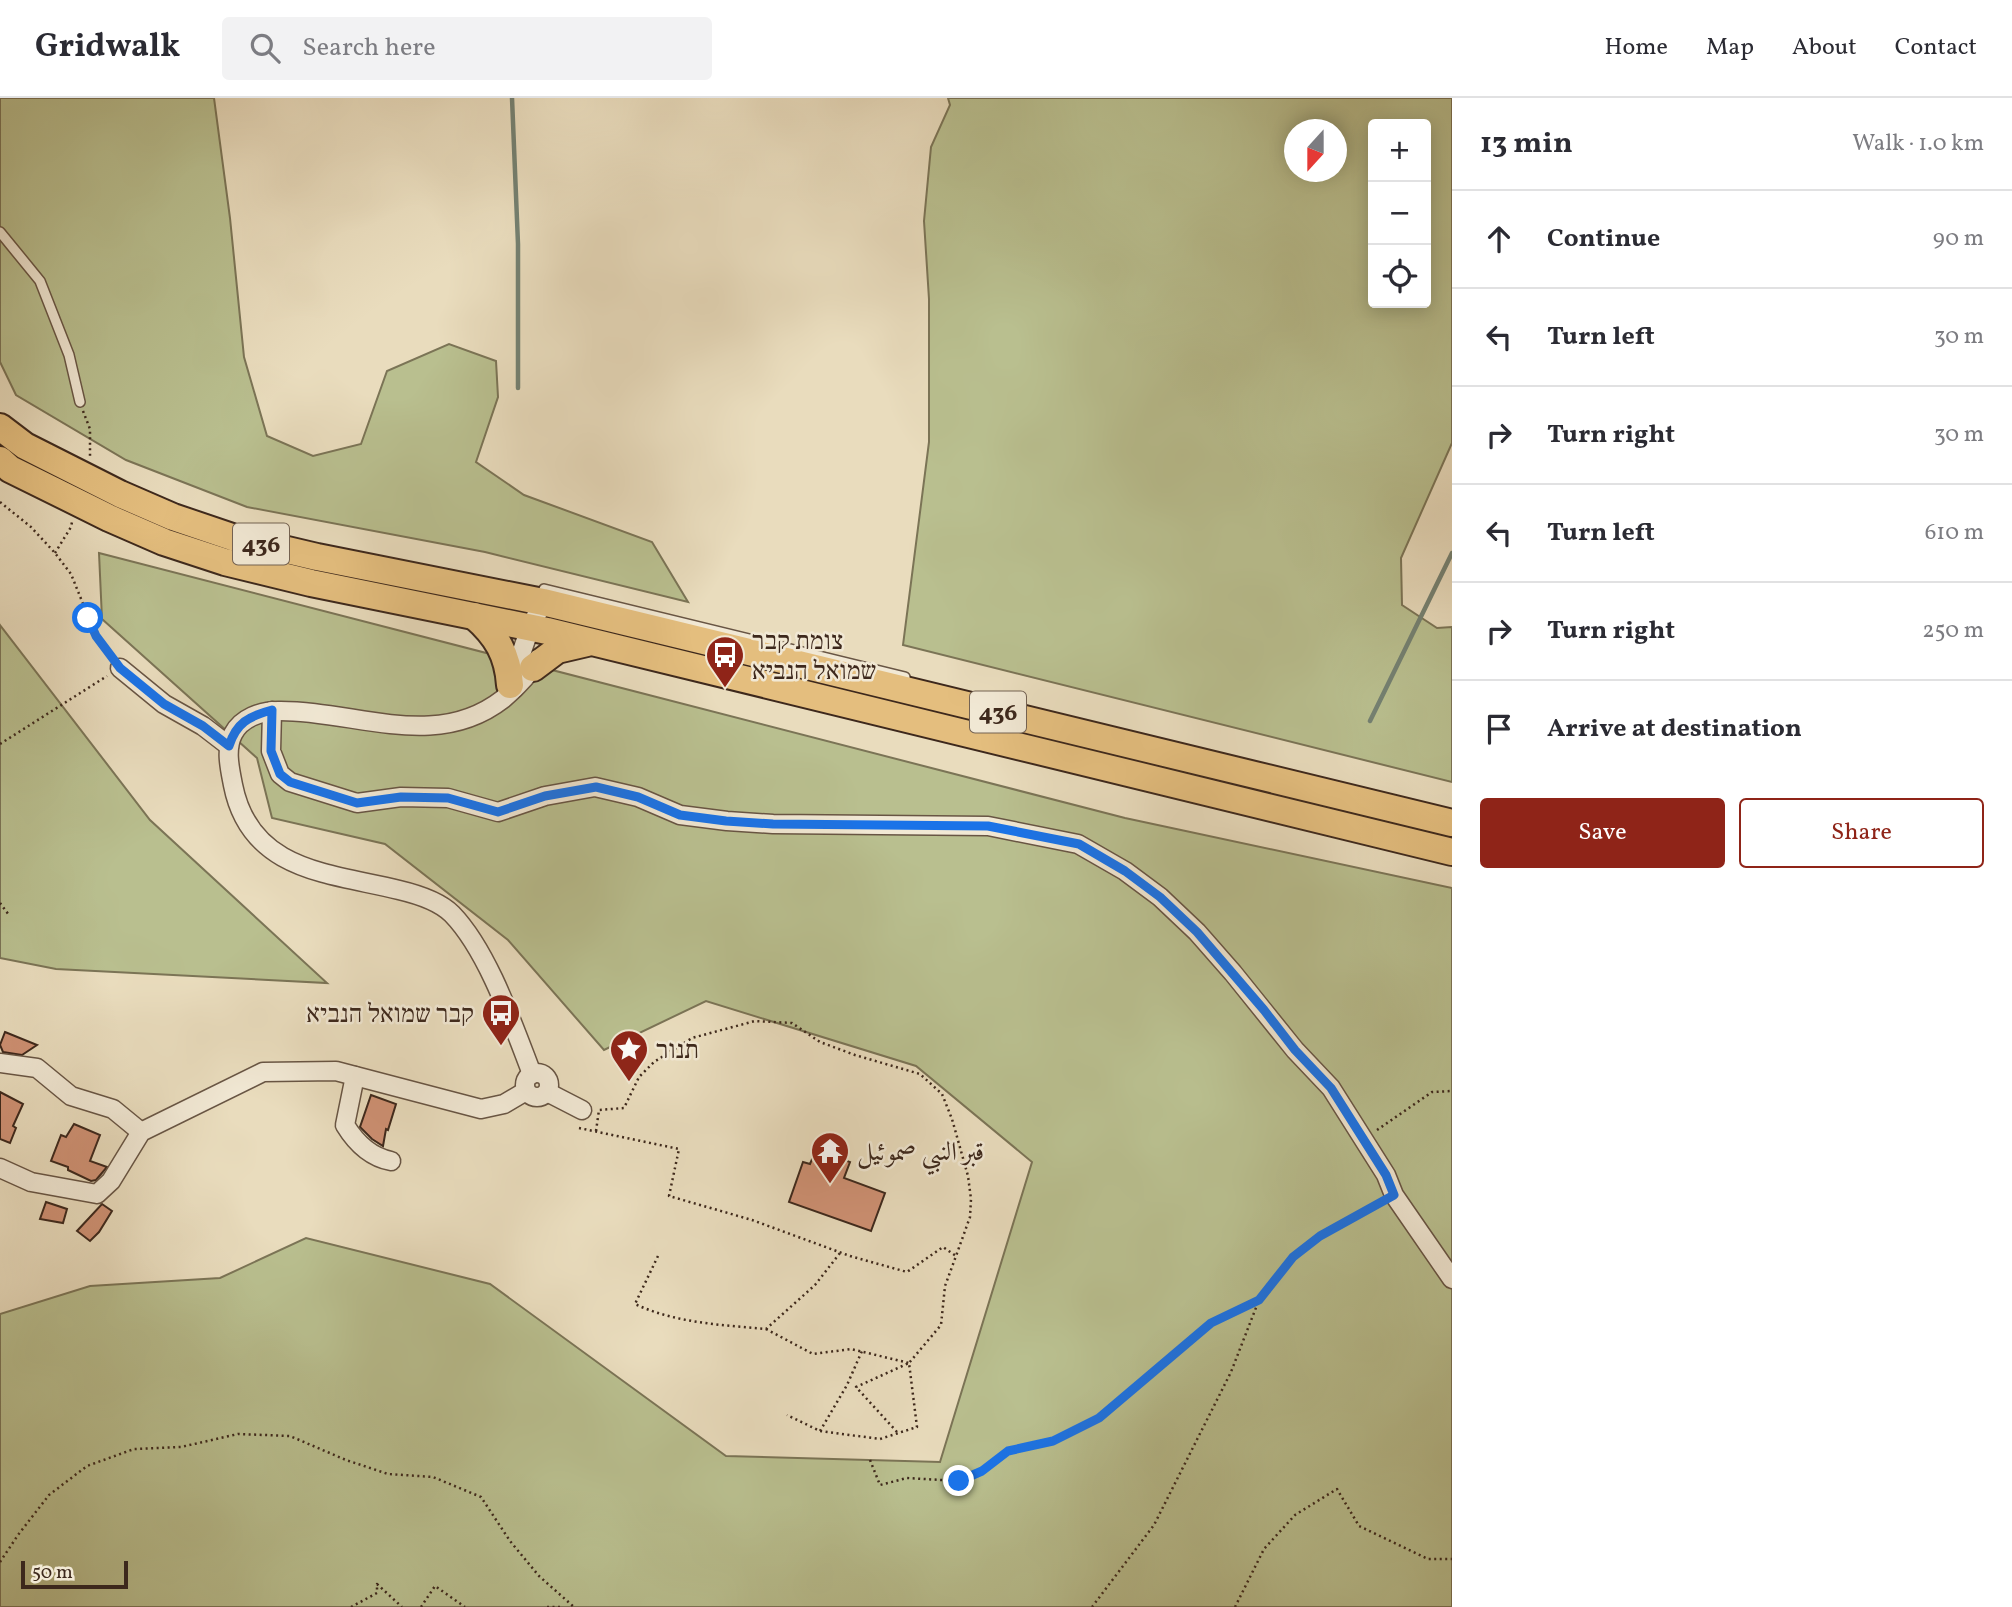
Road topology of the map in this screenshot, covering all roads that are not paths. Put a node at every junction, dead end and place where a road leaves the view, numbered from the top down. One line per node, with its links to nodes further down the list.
1 (0, 232): 2 (lane)
2 (80, 402)
3 (0, 427): 5 (main road, 436)
4 (0, 460): 8 (main road, 436)
5 (424, 578): 6 (lane); 7 (main road, 436)
6 (480, 579)
7 (541, 595): 9 (street); 13 (lane); 17 (main road, 436)
8 (474, 616): 9 (main road, 436); 15 (main road)
9 (539, 629): 10 (main road, 436); 12 (street); 15 (street)
10 (592, 642): 12 (main road); 20 (main road, 436)
11 (120, 668): 18 (street)
12 (533, 668): 15 (street)
13 (915, 680)
14 (928, 685): 17 (lane)
15 (505, 693): 16 (street)
16 (272, 710): 18 (street); 30 (street)
17 (1001, 713): 19 (main road, 436)
18 (229, 746): 22 (street)
19 (1452, 823)
20 (1452, 852)
21 (0, 1063): 27 (street)
22 (533, 1073): 24 (street); 25 (street)
23 (355, 1076): 24 (street); 27 (street); 28 (street)
24 (526, 1091): 25 (street)
25 (547, 1092): 26 (street)
26 (581, 1119)
27 (141, 1132): 29 (street)
28 (391, 1161)
29 (0, 1168)
30 (1452, 1279)

